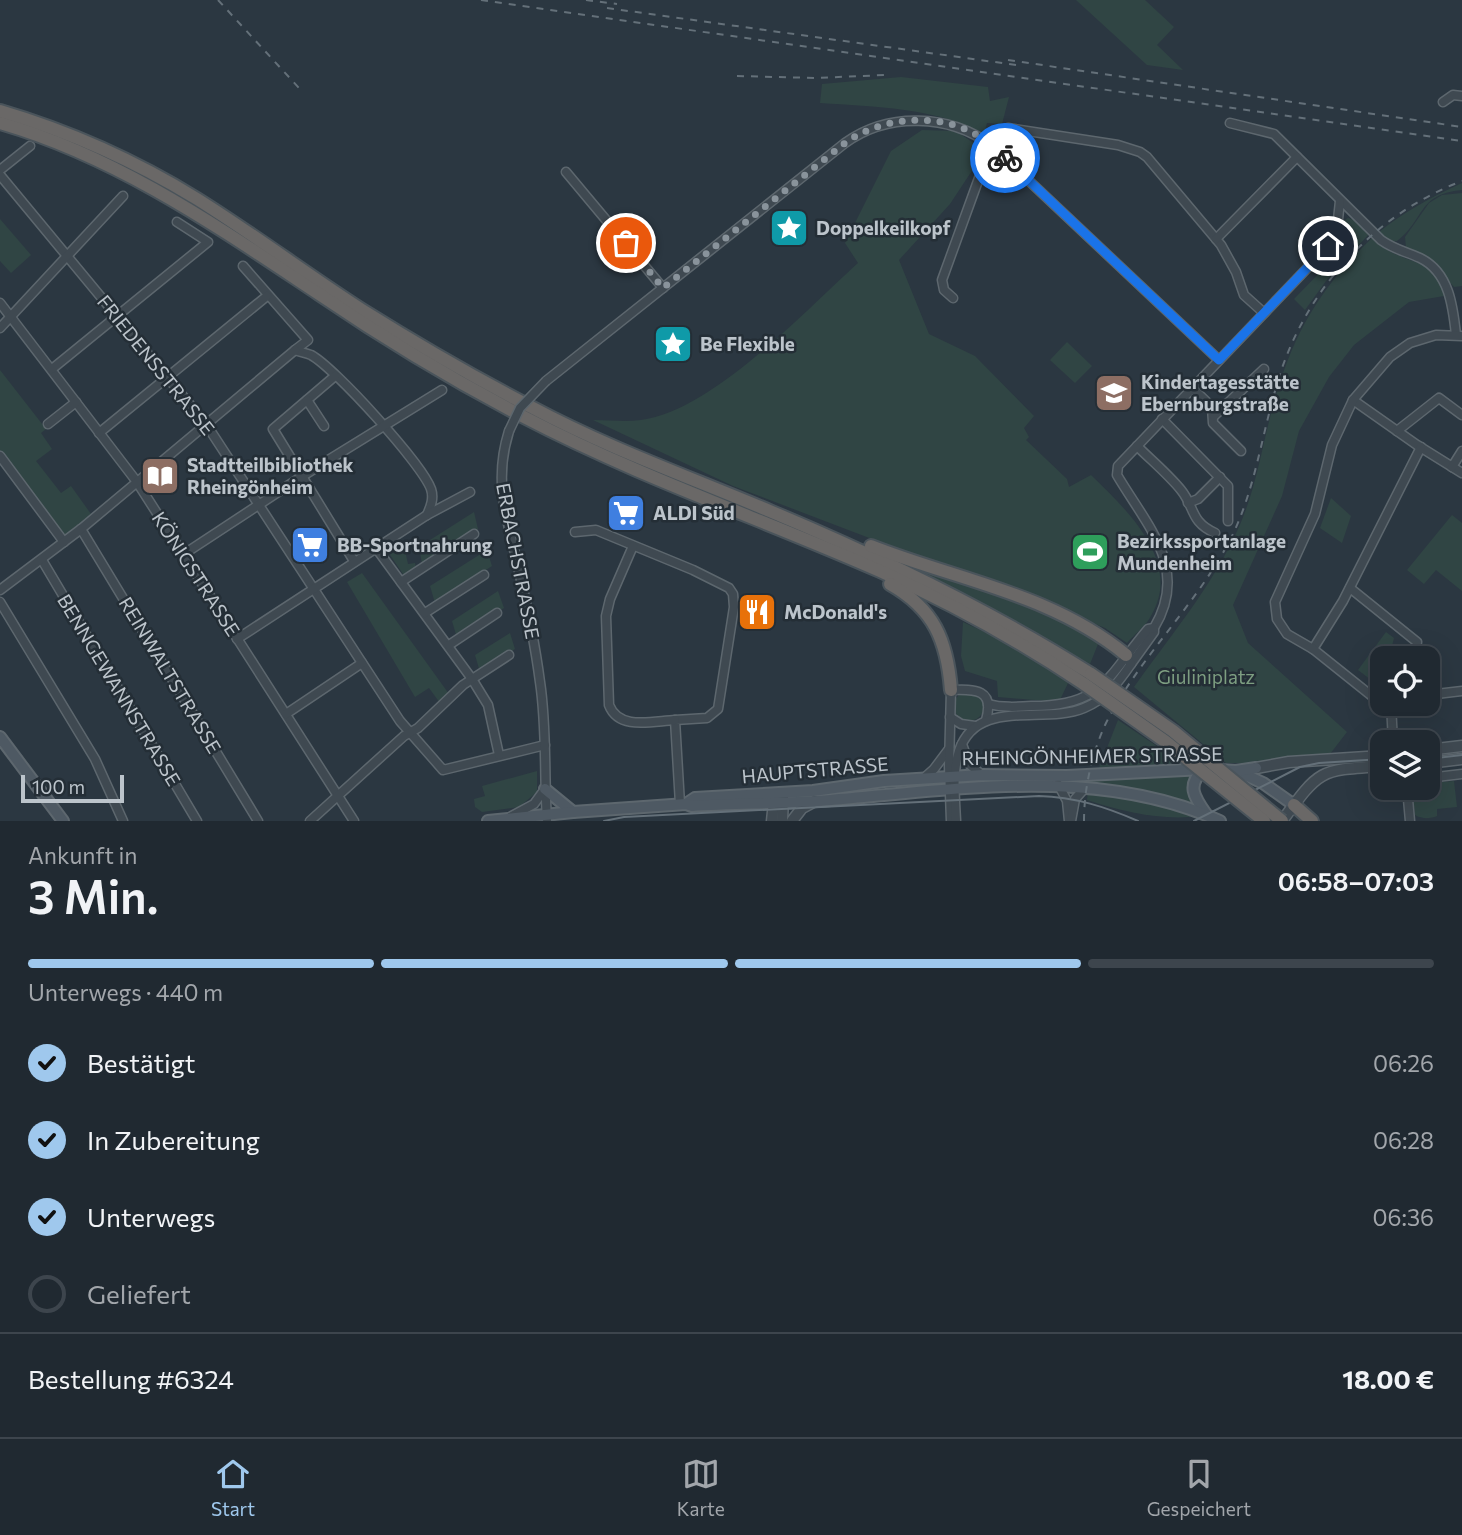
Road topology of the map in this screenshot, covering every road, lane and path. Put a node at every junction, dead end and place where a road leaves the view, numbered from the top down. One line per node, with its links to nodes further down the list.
1 (1462, 96): 2 (street)
2 (1443, 102)
3 (0, 111): 69 (highway)
4 (0, 123): 73 (highway)
5 (1230, 123): 9 (street)
6 (994, 132): 15 (street)
7 (991, 145): 18 (street, ERBACHSTRASSE); 20 (street); 28 (street, ERBACHSTRASSE)
8 (30, 146): 10 (street)
9 (1297, 157): 13 (street); 15 (street)
10 (0, 172): 16 (street, FRIEDENSSTRASSE)
11 (566, 172): 18 (street)
12 (123, 196): 16 (street)
13 (1340, 201): 22 (street); 26 (street)
14 (177, 222): 23 (street)
15 (1216, 239): 22 (street)
16 (68, 257): 23 (street, FRIEDENSSTRASSE); 24 (street)
17 (243, 266): 19 (street)
18 (663, 288): 104 (street, ERBACHSTRASSE, bridge)
19 (267, 296): 27 (street); 32 (street)
20 (953, 298)
21 (0, 303): 24 (street, KÖNIGSTRASSE)
22 (1264, 313): 28 (street)
23 (119, 316): 29 (street); 32 (street, FRIEDENSSTRASSE)
24 (11, 317): 25 (street); 29 (street, KÖNIGSTRASSE)
25 (0, 328)
26 (1459, 335): 35 (street)
27 (295, 350): 31 (street); 42 (street)
28 (1219, 360): 33 (street)
29 (52, 369): 37 (street, KÖNIGSTRASSE)
30 (1264, 369): 39 (street)
31 (335, 376): 36 (street); 43 (street)
32 (169, 377): 42 (street, FRIEDENSSTRASSE); 46 (street)
33 (1192, 388): 39 (street); 40 (street)
34 (442, 390): 43 (street)
35 (1353, 400): 45 (street); 85 (street)
36 (307, 401): 44 (street); 54 (street)
37 (76, 402): 41 (street); 46 (street, KÖNIGSTRASSE)
38 (1462, 415): 45 (street)
39 (1214, 416): 49 (street)
40 (1162, 419): 47 (street); 55 (street)
41 (48, 424)
42 (206, 424): 56 (street); 59 (street, FRIEDENSSTRASSE)
43 (384, 425): 54 (street); 60 (street)
44 (324, 426)
45 (1397, 430): 48 (street)
46 (99, 433): 56 (street, KÖNIGSTRASSE)
47 (1137, 446): 58 (street); 87 (street)
48 (1420, 447): 52 (street); 78 (street)
49 (1241, 451)
50 (1462, 451): 52 (street)
51 (0, 456): 66 (street)
52 (1452, 467): 53 (street)
53 (1462, 473)
54 (301, 477): 59 (street); 72 (street)
55 (1220, 477): 58 (street); 61 (street)
56 (137, 482): 62 (street); 70 (street, KÖNIGSTRASSE)
57 (470, 492): 60 (street)
58 (1188, 503): 64 (street)
59 (259, 505): 70 (street); 77 (street, FRIEDENSSTRASSE)
60 (427, 515): 68 (street)
61 (1228, 521)
62 (81, 529): 66 (street); 139 (street, REINWALTSTRASSE)
63 (575, 532): 67 (street)
64 (1215, 533)
65 (474, 534): 75 (street)
66 (64, 542): 71 (street)
67 (633, 546): 98 (street); 98 (street)
68 (376, 548): 72 (street); 75 (street)
69 (856, 548): 87 (highway); 90 (highway)
70 (184, 554): 82 (street, KÖNIGSTRASSE)
71 (42, 560): 76 (street); 138 (street, BENNGEWANNSTRASSE)
72 (354, 561): 77 (street)
73 (858, 562): 90 (highway); 91 (highway)
74 (484, 575): 80 (street)
75 (401, 582): 80 (street)
76 (2, 585)
77 (312, 588): 82 (street); 88 (street, FRIEDENSSTRASSE)
78 (1350, 588): 84 (street); 85 (street)
79 (0, 602): 137 (street)
80 (425, 613): 83 (street)
81 (497, 613): 83 (street)
82 (237, 639): 96 (street, KÖNIGSTRASSE)
83 (449, 645): 89 (street)
84 (1417, 646)
85 (1313, 649): 94 (street)
86 (509, 655): 89 (street)
87 (1129, 660): 95 (street); 99 (street)
88 (362, 663): 96 (street); 101 (street, FRIEDENSSTRASSE)
89 (472, 679): 101 (street); 108 (street)
90 (1088, 679): 149 (highway, bridge); 150 (highway, bridge)
91 (951, 690): 95 (street); 97 (street)
92 (1462, 691): 93 (street)
93 (1440, 694)
94 (1370, 695)
95 (988, 704): 99 (street)
96 (286, 713): 126 (street, KÖNIGSTRASSE)
97 (950, 717): 100 (street); 106 (street)
98 (675, 720): 130 (street)
99 (986, 720): 100 (street)
100 (975, 726): 103 (street)
101 (410, 733): 108 (street, FRIEDENSSTRASSE); 126 (street)
102 (0, 737): 136 (main road)
103 (962, 744): 117 (street); 119 (street)
104 (545, 745): 108 (street); 123 (street, ERBACHSTRASSE)
105 (1462, 746): 107 (street)
106 (949, 749): 119 (street); 121 (street)
107 (1440, 749)
108 (499, 755)
109 (1370, 757): 113 (street)
110 (1462, 759): 111 (street)
111 (1440, 762)
112 (1370, 767): 131 (street)
113 (1256, 768): 115 (main road)
114 (1204, 769): 115 (main road, RHEINGÖNHEIMER STRASSE); 118 (main road, RHEINGÖNHEIMER STRASSE); 133 (main road)
115 (1236, 771): 131 (main road)
116 (1462, 774): 120 (street)
117 (982, 775): 118 (main road, RHEINGÖNHEIMER STRASSE); 119 (main road, RHEINGÖNHEIMER STRASSE)
118 (1054, 776): 122 (street)
119 (952, 777): 121 (main road, HAUPTSTRASSE); 125 (street)
120 (1440, 777)
121 (924, 778): 127 (main road, HAUPTSTRASSE)
122 (1060, 788): 124 (main road, HAUPTSTRASSE); 125 (main road, HAUPTSTRASSE); 147 (street)
123 (545, 789): 132 (main road); 134 (street, ERBACHSTRASSE); 135 (street)
124 (1084, 789): 133 (main road, HAUPTSTRASSE); 147 (street)
125 (952, 790): 129 (main road, HAUPTSTRASSE); 146 (street)
126 (338, 796): 140 (street); 141 (street, KÖNIGSTRASSE)
127 (780, 799): 129 (main road, HAUPTSTRASSE); 130 (main road, HAUPTSTRASSE); 130 (main road, HAUPTSTRASSE); 143 (street); 144 (street)
128 (1408, 800): 152 (street)
129 (816, 801): 145 (street)
130 (683, 804): 132 (main road, HAUPTSTRASSE)
131 (1294, 805): 150 (street); 151 (highway)
132 (573, 812): 134 (main road, HAUPTSTRASSE)
133 (1207, 815): 148 (main road, HAUPTSTRASSE)
134 (547, 818): 135 (main road, HAUPTSTRASSE)
135 (507, 819): 142 (main road, HAUPTSTRASSE)
136 (63, 821)
137 (123, 821)
138 (197, 821)
139 (258, 821)
140 (310, 821)
141 (354, 821)
142 (488, 821)
143 (772, 821)
144 (782, 821)
145 (792, 821)
146 (953, 821)
147 (1070, 821)
148 (1220, 821)
149 (1264, 821)
150 (1282, 821)
151 (1312, 821)
152 (1410, 821)

